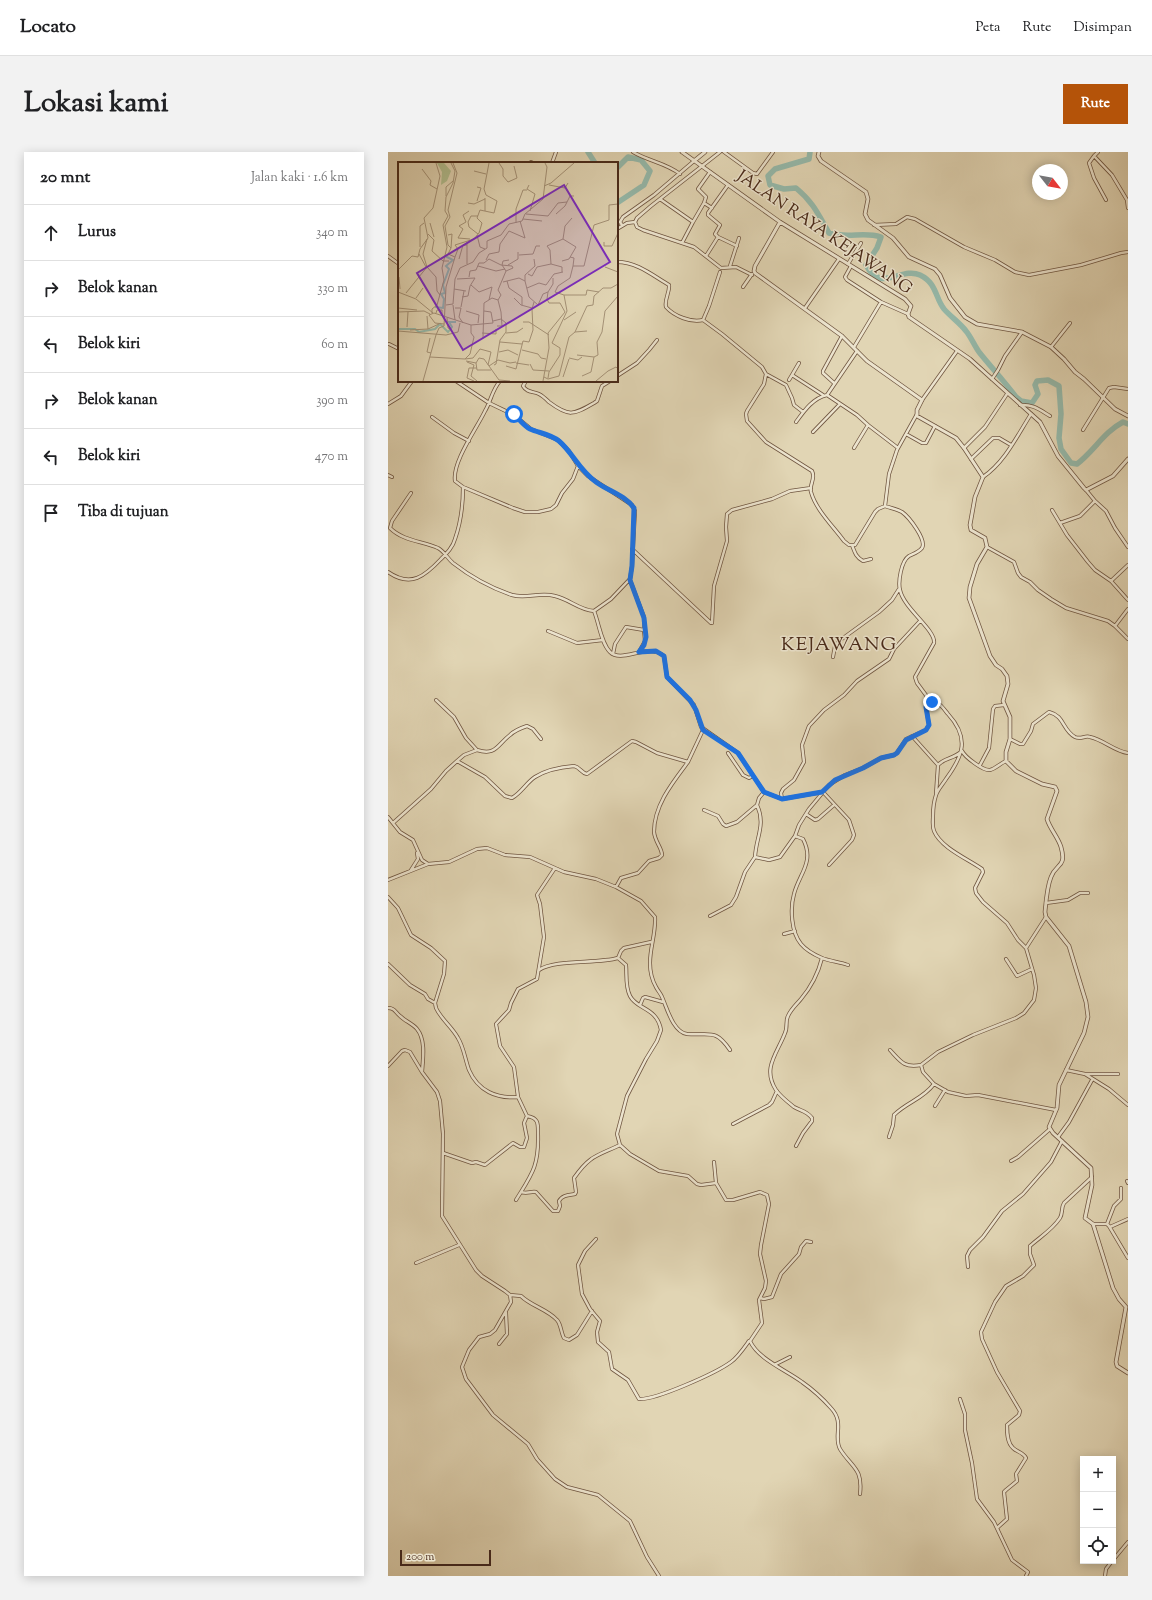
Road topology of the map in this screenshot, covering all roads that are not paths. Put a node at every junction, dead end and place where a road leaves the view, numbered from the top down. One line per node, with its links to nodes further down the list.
1 (556, 152): 12 (street)
2 (633, 152): 15 (street)
3 (682, 152): 11 (street, JALAN RAYA KEJAWANG)
4 (705, 152): 11 (street)
5 (720, 152): 13 (street)
6 (724, 152): 7 (street)
7 (773, 152)
8 (819, 152): 26 (street)
9 (1098, 152): 10 (street)
10 (1094, 156): 18 (street); 21 (street)
11 (694, 161): 13 (street, JALAN RAYA KEJAWANG); 15 (street)
12 (552, 162)
13 (701, 166): 14 (street, JALAN RAYA KEJAWANG); 17 (street)
14 (710, 172): 16 (street, JALAN RAYA KEJAWANG); 19 (street)
15 (680, 174): 25 (street)
16 (728, 185): 20 (street); 24 (street, JALAN RAYA KEJAWANG)
17 (660, 199): 22 (street); 23 (street)
18 (1106, 200)
19 (704, 203): 20 (street); 23 (street)
20 (712, 208): 28 (street)
21 (1128, 208)
22 (635, 222): 25 (street); 30 (street)
23 (693, 222): 30 (street)
24 (780, 222): 36 (street, JALAN RAYA KEJAWANG); 42 (street)
25 (622, 225): 27 (street)
26 (873, 225): 33 (street); 49 (street)
27 (618, 228)
28 (718, 237): 32 (street); 35 (street)
29 (739, 238): 32 (street)
30 (682, 243): 35 (street)
31 (861, 243): 39 (street)
32 (737, 246): 40 (street)
33 (1128, 252)
34 (388, 256): 38 (street)
35 (706, 256): 40 (street)
36 (839, 259): 39 (street, JALAN RAYA KEJAWANG); 45 (street)
37 (618, 262): 47 (street)
38 (398, 263)
39 (849, 265): 44 (street); 46 (street, JALAN RAYA KEJAWANG)
40 (730, 266): 42 (street)
41 (720, 272): 47 (street)
42 (753, 273): 43 (street); 45 (street)
43 (743, 287)
44 (882, 302): 46 (street); 53 (street)
45 (805, 308): 50 (street)
46 (908, 314): 57 (street, JALAN RAYA KEJAWANG)
47 (703, 320): 59 (street)
48 (1070, 323): 54 (street)
49 (1022, 332): 54 (street); 63 (street)
50 (842, 336): 53 (street); 69 (street)
51 (657, 340): 60 (street)
52 (389, 344): 55 (street)
53 (854, 347): 56 (street)
54 (1051, 347): 73 (street)
55 (398, 348)
56 (857, 350): 69 (street); 74 (street)
57 (957, 352): 63 (street, JALAN RAYA KEJAWANG); 74 (street)
58 (799, 363): 61 (street)
59 (766, 374): 79 (street); 103 (street)
60 (618, 375)
61 (792, 375): 62 (street); 72 (street)
62 (789, 380)
63 (992, 380): 71 (street, JALAN RAYA KEJAWANG)
64 (411, 382): 76 (street)
65 (458, 382): 75 (street)
66 (499, 382): 75 (street)
67 (525, 382): 68 (street)
68 (609, 382)
69 (834, 383): 72 (street)
70 (1128, 389): 73 (street)
71 (1007, 394): 78 (street, JALAN RAYA KEJAWANG); 95 (street)
72 (825, 395): 77 (street); 79 (street)
73 (1102, 398): 83 (street); 88 (street)
74 (922, 400): 80 (street)
75 (489, 403): 91 (street); 98 (street)
76 (388, 404)
77 (840, 404): 86 (street); 89 (street)
78 (1020, 405): 81 (street, JALAN RAYA KEJAWANG); 82 (street)
79 (803, 412): 85 (street)
80 (917, 414): 87 (street); 90 (street)
81 (1031, 414): 92 (street); 104 (street, JALAN RAYA KEJAWANG)
82 (1050, 416)
83 (1128, 416)
84 (432, 417): 91 (street)
85 (796, 422)
86 (868, 425): 93 (street); 94 (street)
87 (936, 425): 90 (street); 95 (street)
88 (1083, 430)
89 (813, 432)
90 (906, 434): 94 (street)
91 (469, 441): 102 (street)
92 (1011, 445): 96 (street); 101 (street)
93 (854, 448)
94 (898, 448): 107 (street)
95 (964, 448): 96 (street)
96 (971, 459): 101 (street)
97 (1128, 459): 104 (street)
98 (578, 466): 102 (street); 113 (street)
99 (388, 475): 100 (street)
100 (392, 477)
101 (983, 477): 111 (street)
102 (463, 487): 114 (street)
103 (810, 488): 110 (street); 113 (street)
104 (1086, 490): 106 (street)
105 (411, 493): 114 (street)
106 (1095, 501): 109 (street); 112 (street)
107 (885, 506): 110 (street); 120 (street)
108 (1052, 510): 109 (street)
109 (1060, 523): 119 (street)
110 (852, 545): 115 (street)
111 (987, 547): 125 (street); 135 (street)
112 (1128, 547)
113 (632, 549): 118 (street)
114 (446, 554): 117 (street); 123 (street)
115 (871, 559)
116 (1128, 565): 119 (street)
117 (388, 572)
118 (630, 580): 123 (street); 126 (street)
119 (1111, 582): 121 (street)
120 (899, 590): 124 (street); 132 (street)
121 (1128, 600)
122 (1128, 609): 125 (street)
123 (594, 611): 129 (street)
124 (920, 621): 134 (street); 153 (street)
125 (1116, 626): 128 (street)
126 (644, 630): 130 (street); 131 (street)
127 (548, 632): 129 (street)
128 (1128, 639)
129 (603, 640): 131 (street)
130 (639, 652): 131 (street); 136 (street)
131 (613, 654)
132 (833, 656)
133 (436, 700): 140 (street)
134 (932, 702): 137 (street); 141 (street)
135 (1004, 705): 138 (street); 148 (street)
136 (703, 730): 146 (street); 149 (street)
137 (912, 736): 147 (street); 151 (street)
138 (1010, 738): 143 (street); 144 (street)
139 (541, 739): 140 (street)
140 (477, 750): 145 (street)
141 (962, 751): 147 (street); 148 (street); 152 (street)
142 (728, 753): 149 (street)
143 (1128, 754)
144 (1006, 760): 148 (street); 171 (street)
145 (457, 761): 146 (street); 159 (street)
146 (688, 762): 168 (street)
147 (938, 765): 152 (street)
148 (980, 765)
149 (753, 776): 150 (street)
150 (764, 792): 153 (street); 155 (street)
151 (822, 792): 153 (street); 154 (street); 157 (street)
152 (936, 794): 177 (street)
153 (782, 799)
154 (834, 804): 157 (street); 164 (street)
155 (757, 805): 156 (street); 162 (street)
156 (704, 810)
157 (806, 814): 160 (street)
158 (388, 818): 159 (street)
159 (393, 823): 161 (street)
160 (795, 836): 162 (street); 174 (street)
161 (417, 848): 163 (street); 166 (street)
162 (755, 857): 172 (street)
163 (428, 864): 165 (street); 166 (street)
164 (829, 865)
165 (555, 868): 168 (street); 184 (street)
166 (411, 870): 167 (street)
167 (388, 880)
168 (616, 887): 176 (street)
169 (1088, 893): 171 (street)
170 (388, 897): 186 (street)
171 (1046, 903): 173 (street)
172 (710, 916)
173 (1044, 918): 177 (street); 193 (street)
174 (795, 930): 175 (street); 179 (street)
175 (784, 934)
176 (651, 942): 178 (street); 185 (street)
177 (1026, 948): 183 (street)
178 (618, 958): 184 (street); 187 (street)
179 (822, 958): 182 (street); 200 (street)
180 (1006, 959): 183 (street)
181 (388, 964): 186 (street)
182 (848, 965)
183 (1032, 969): 191 (street)
184 (538, 970): 201 (street)
185 (664, 1002): 187 (street); 189 (street)
186 (435, 1003): 201 (street)
187 (640, 1005): 211 (street)
188 (388, 1008): 194 (street)
189 (730, 1050)
190 (890, 1050): 191 (street)
191 (921, 1065): 198 (street)
192 (388, 1066): 194 (street)
193 (1066, 1070): 195 (street); 204 (street)
194 (422, 1072): 213 (street)
195 (1085, 1074): 196 (street); 197 (street)
196 (1118, 1074)
197 (1092, 1080): 202 (street); 209 (street)
198 (934, 1084): 199 (street); 208 (street)
199 (945, 1090): 203 (street); 204 (street)
200 (777, 1091): 206 (street); 212 (street)
201 (518, 1098): 205 (street)
202 (1128, 1105)
203 (935, 1106)
204 (1057, 1108): 207 (street)
205 (527, 1116): 213 (street); 219 (street)
206 (733, 1124)
207 (1050, 1129): 209 (street); 214 (street)
208 (888, 1137)
209 (1058, 1137): 210 (street)
210 (1062, 1140): 216 (street); 230 (street)
211 (620, 1145): 217 (street); 219 (street)
212 (796, 1146)
213 (443, 1153): 227 (street)
214 (1011, 1161)
215 (714, 1162): 217 (street)
216 (1092, 1176): 222 (street); 242 (street)
217 (716, 1183): 232 (street)
218 (1121, 1188): 223 (street)
219 (521, 1192): 220 (street)
220 (516, 1200)
221 (1128, 1219): 224 (street)
222 (1092, 1224): 223 (street); 239 (street)
223 (1107, 1224): 224 (street)
224 (1110, 1227): 228 (street)
225 (596, 1239): 233 (street)
226 (811, 1242): 232 (street)
227 (459, 1245): 229 (street); 231 (street)
228 (1128, 1258)
229 (416, 1263)
230 (968, 1267)
231 (510, 1295): 233 (street); 234 (street)
232 (760, 1298): 235 (street)
233 (592, 1311): 235 (street)
234 (505, 1312): 236 (street); 246 (street)
235 (750, 1341): 238 (street)
236 (499, 1344)
237 (790, 1357): 238 (street)
238 (775, 1364): 241 (street)
239 (1128, 1373)
240 (960, 1399): 242 (street)
241 (860, 1494)
242 (997, 1528): 247 (street)
243 (1128, 1542): 244 (street)
244 (1116, 1556)
245 (1109, 1564): 248 (street)
246 (659, 1576)
247 (1026, 1576)
248 (1105, 1576)

